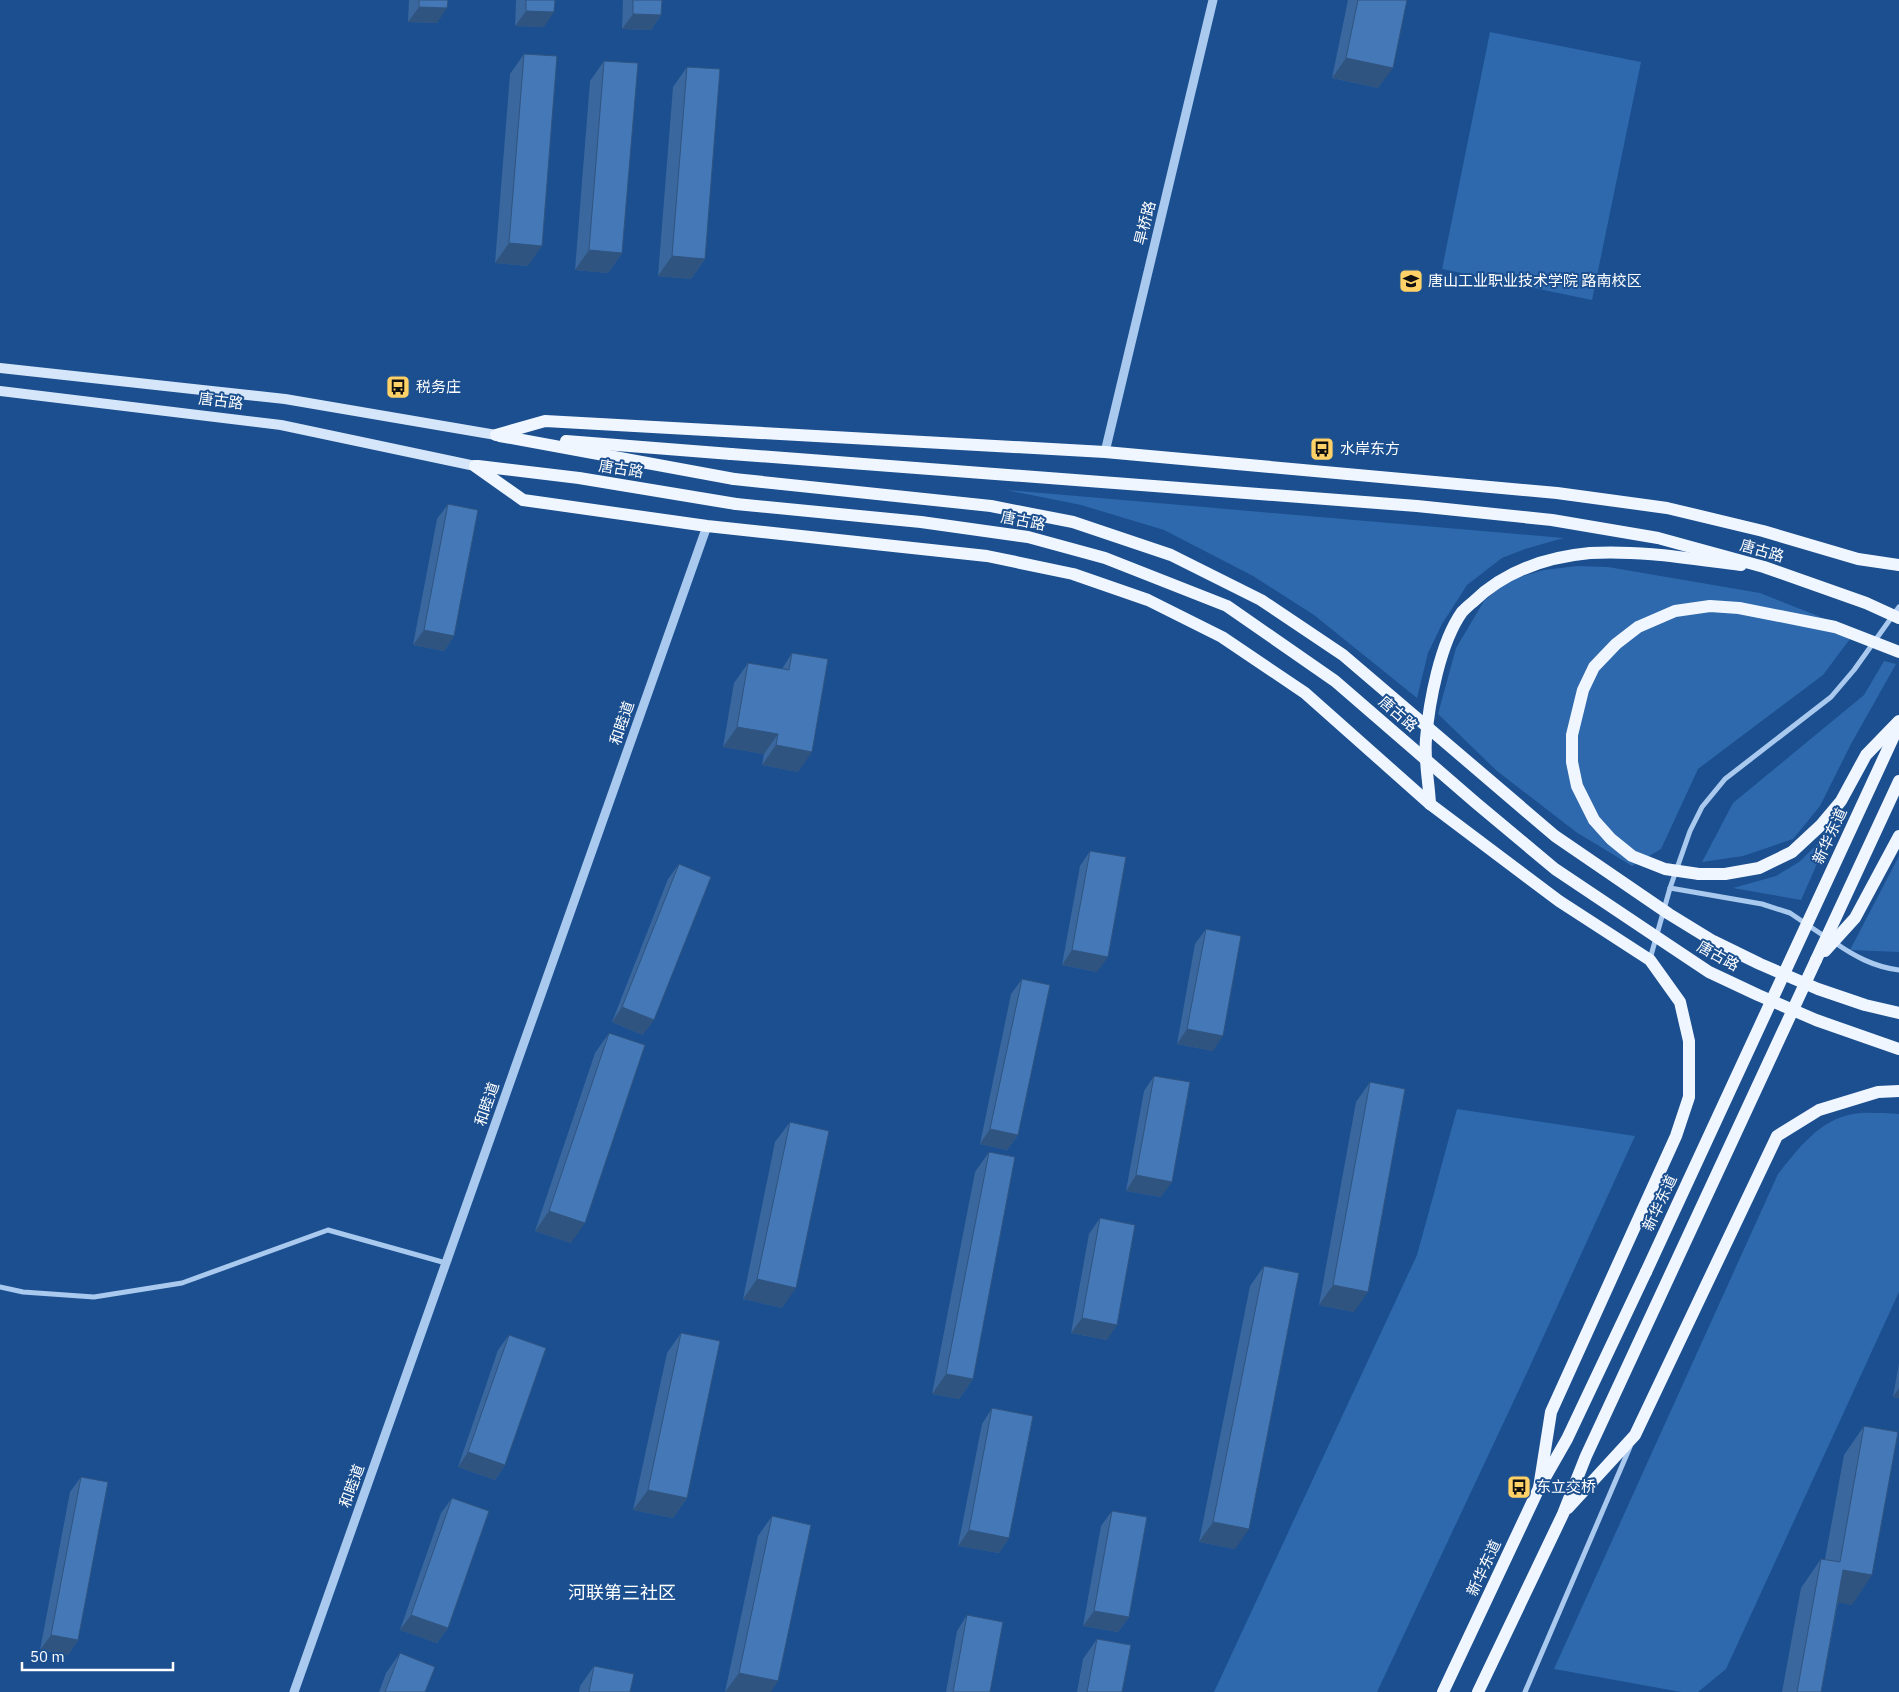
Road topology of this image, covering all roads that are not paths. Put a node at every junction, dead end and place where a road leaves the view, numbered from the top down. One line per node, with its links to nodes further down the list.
1 (1213, 0): 5 (street, 旱桥路)
2 (0, 368): 4 (main road, 唐古路)
3 (0, 391): 6 (main road, 唐古路)
4 (496, 435): 5 (main road); 9 (main road, 唐古路, bridge); 21 (main road, bridge)
5 (1104, 452): 8 (main road)
6 (475, 466): 7 (main road); 22 (main road, 唐古路, bridge)
7 (707, 526): 15 (main road); 24 (street, 和睦道)
8 (1899, 565)
9 (1764, 568): 11 (main road, 唐古路, bridge); 15 (main road)
10 (1899, 607): 17 (street)
11 (1899, 618)
12 (1899, 652): 13 (main road, bridge)
13 (1899, 723): 27 (main road, 新华东道, bridge)
14 (1899, 781): 19 (main road, bridge)
15 (1430, 804): 18 (main road)
16 (1899, 836): 19 (main road, bridge)
17 (1670, 888): 18 (street); 20 (street)
18 (1650, 960): 27 (main road)
19 (1816, 960): 28 (main road, bridge)
20 (1899, 970)
21 (1899, 1013)
22 (1899, 1049)
23 (1899, 1091): 26 (main road)
24 (446, 1263): 25 (street); 29 (street, 和睦道)
25 (0, 1287)
26 (1635, 1435): 28 (main road); 32 (street)
27 (1539, 1488): 30 (main road, 新华东道)
28 (1563, 1514): 31 (main road)
29 (294, 1692)
30 (1443, 1692)
31 (1478, 1692)
32 (1525, 1692)

